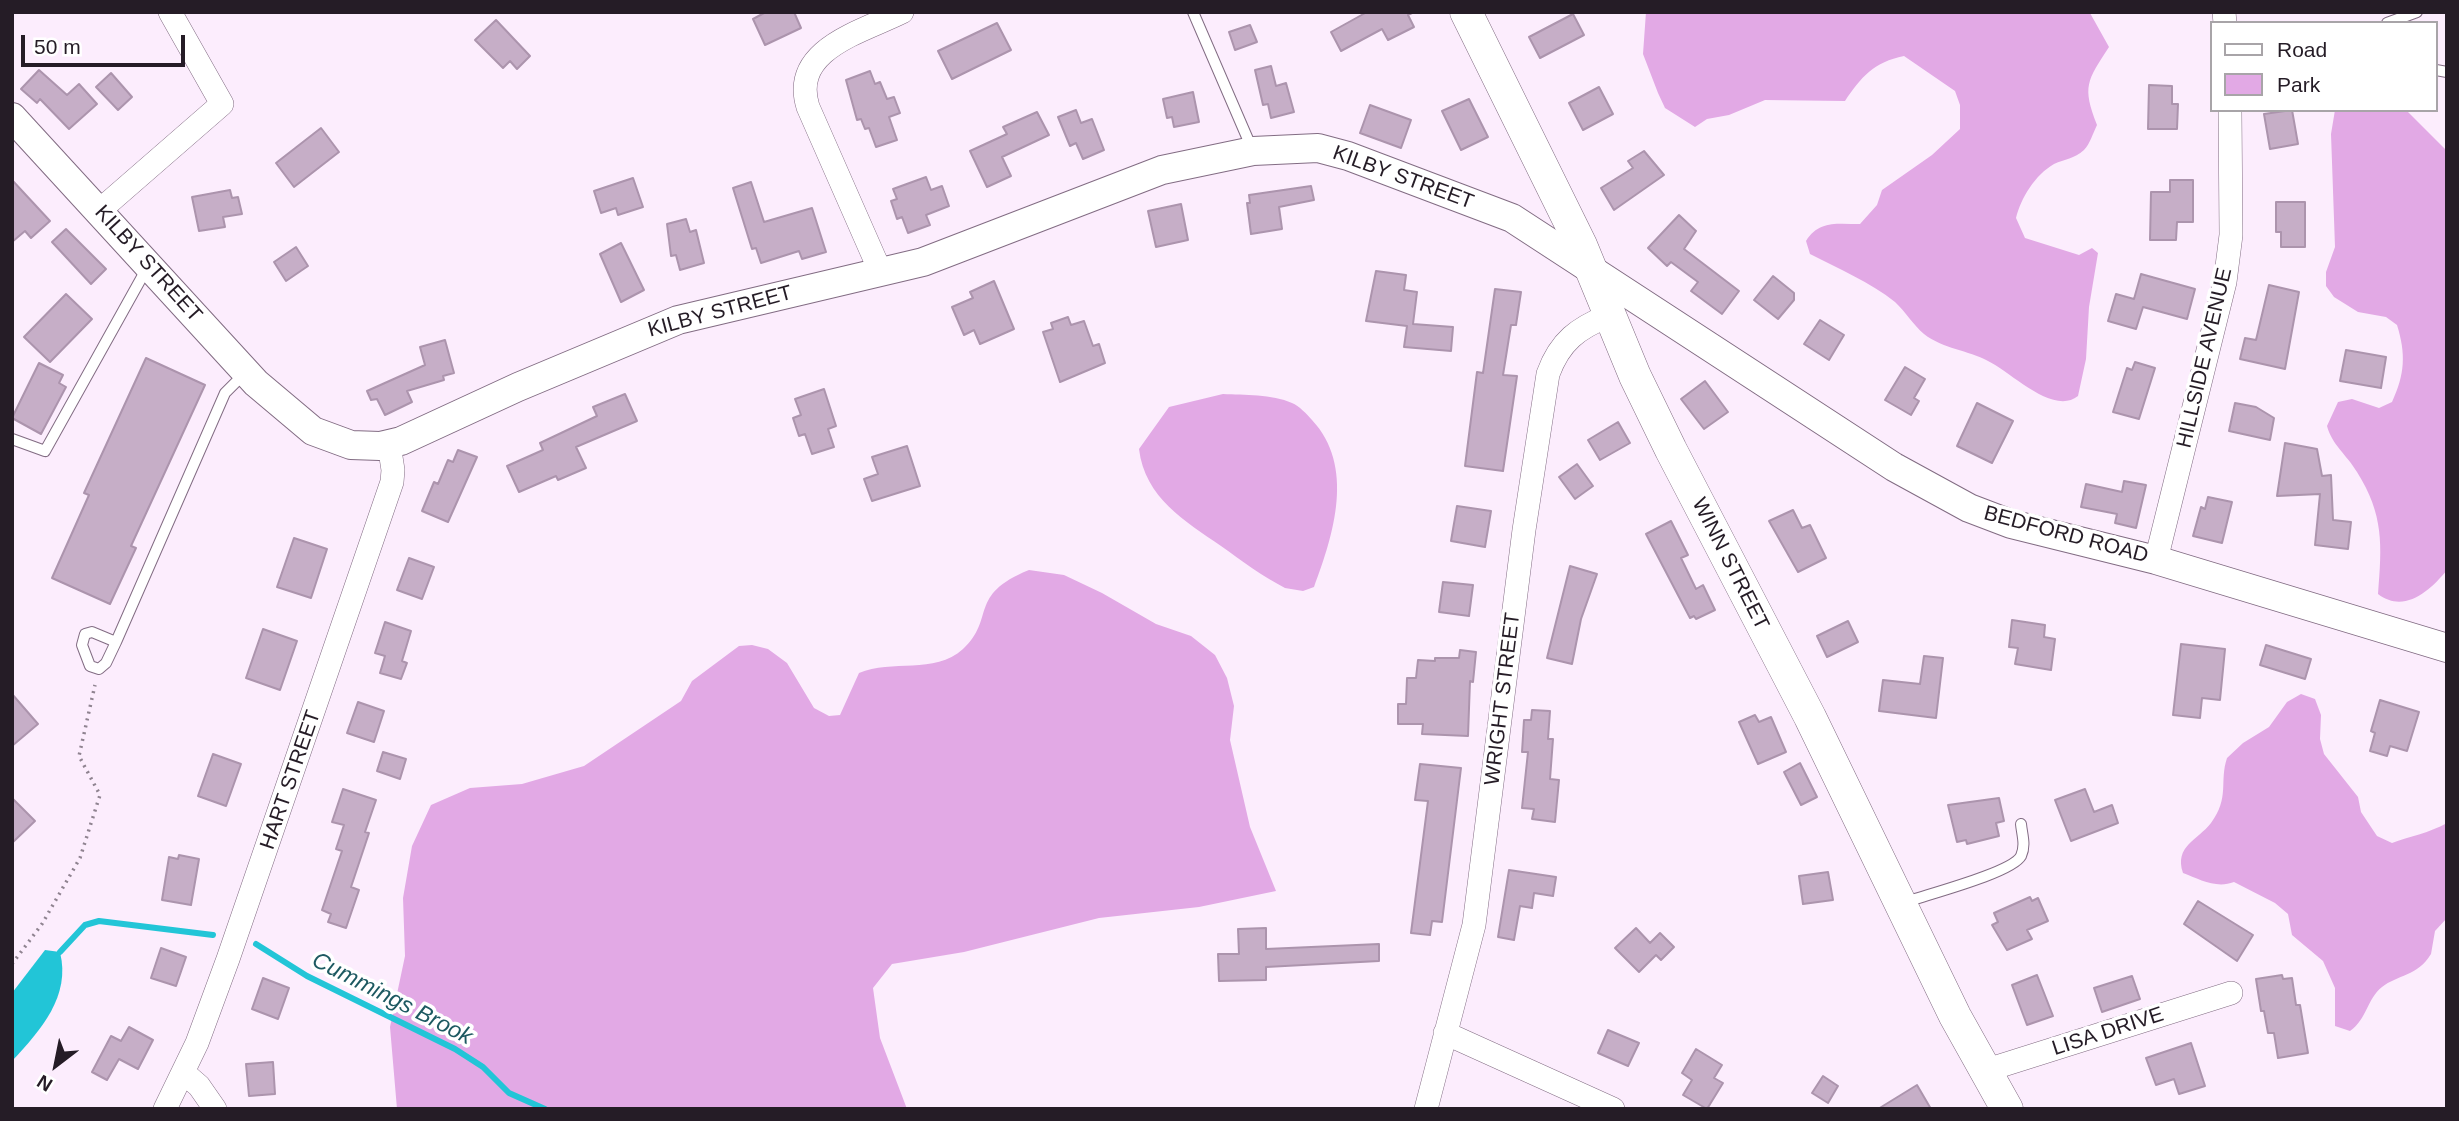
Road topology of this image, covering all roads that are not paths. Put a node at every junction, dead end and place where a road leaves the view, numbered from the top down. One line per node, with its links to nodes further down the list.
1 (170, 12): 10 (street)
2 (902, 12): 13 (street)
3 (1194, 12): 9 (lane)
4 (1466, 12): 12 (main road, WINN STREET)
5 (2417, 12): 6 (lane)
6 (2392, 21)
7 (2230, 112): 18 (street, HILLSIDE AVENUE)
8 (12, 117): 10 (street, KILBY STREET)
9 (1253, 151): 12 (street, KILBY STREET); 13 (street, KILBY STREET)
10 (99, 211): 11 (street, KILBY STREET)
11 (148, 265): 15 (street, KILBY STREET); 16 (lane)
12 (1591, 268): 14 (main road, WINN STREET); 18 (street, BEDFORD ROAD)
13 (881, 273): 17 (street, KILBY STREET)
14 (1610, 315): 22 (main road, WINN STREET); 24 (street, WRIGHT STREET)
15 (246, 372): 17 (street, KILBY STREET); 19 (lane)
16 (12, 439)
17 (389, 444): 26 (street, HART STREET)
18 (2156, 560): 20 (street, BEDFORD ROAD)
19 (116, 642): 19 (lane)
20 (2447, 649)
21 (2021, 824): 22 (lane)
22 (1901, 904): 25 (main road, WINN STREET)
23 (2231, 993): 25 (street, LISA DRIVE)
24 (1445, 1033): 29 (street, WRIGHT STREET); 30 (street)
25 (1984, 1071): 31 (main road, WINN STREET)
26 (184, 1073): 27 (street, HART STREET); 28 (street)
27 (165, 1109)
28 (215, 1109)
29 (1426, 1109)
30 (1613, 1109)
31 (2007, 1109)

